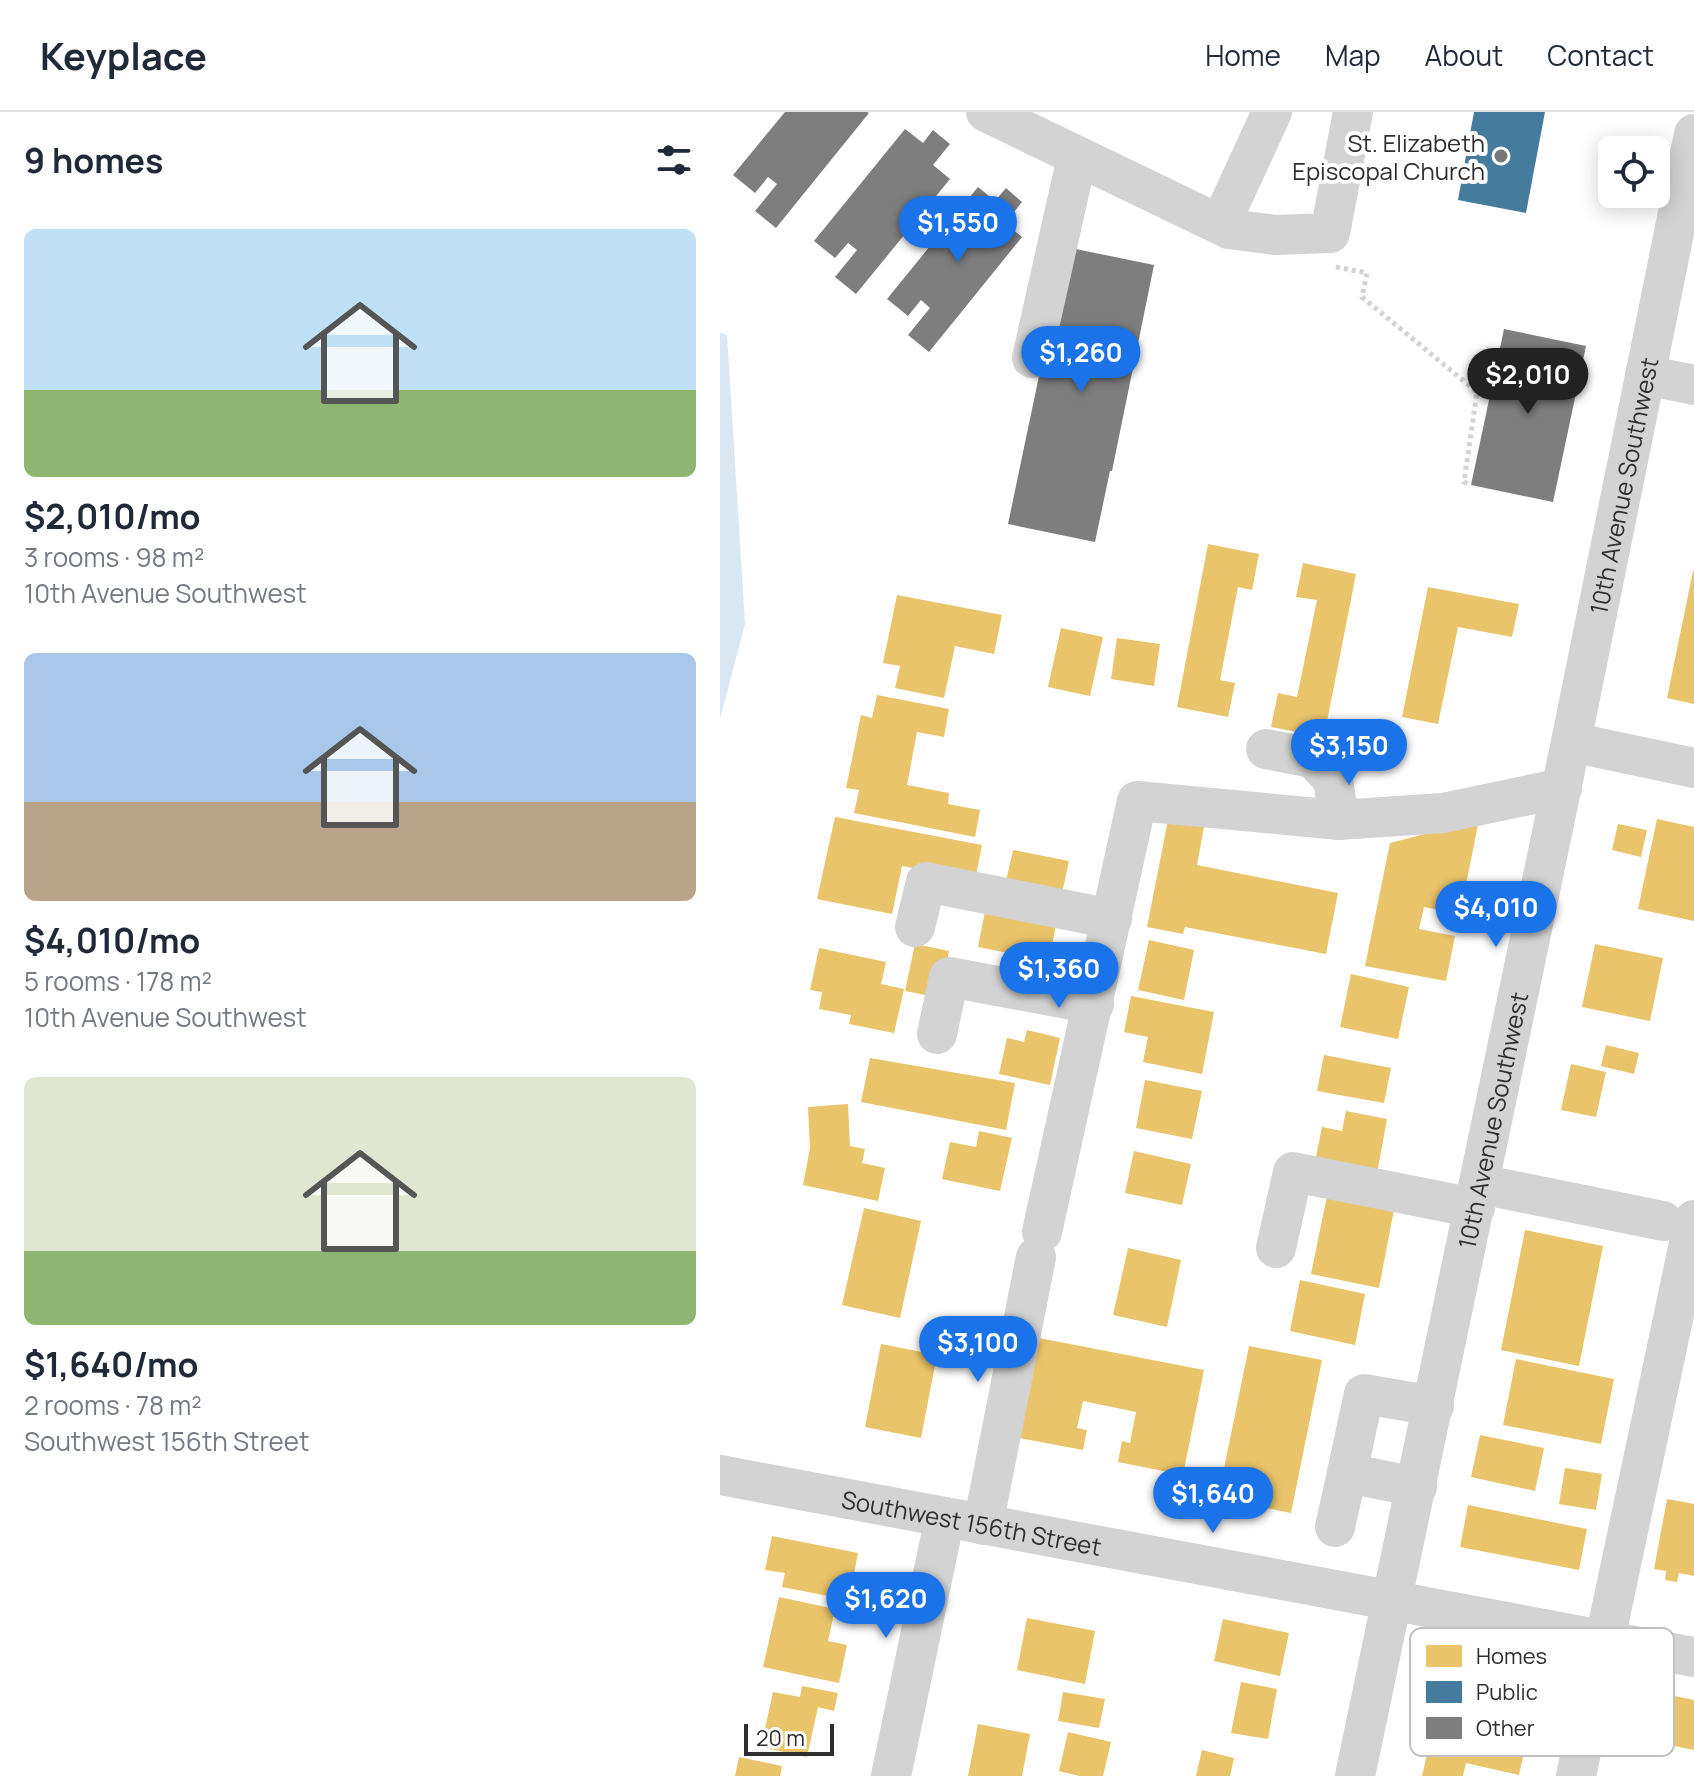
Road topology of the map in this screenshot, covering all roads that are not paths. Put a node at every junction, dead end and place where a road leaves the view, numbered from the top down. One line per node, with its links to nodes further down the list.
1 (986, 112): 5 (street)
2 (1272, 112): 6 (street)
3 (1353, 112): 6 (street)
4 (1694, 134): 8 (street, 10th Avenue Southwest)
5 (1077, 157): 6 (street); 7 (street)
6 (1229, 229)
7 (1032, 358)
8 (1645, 375): 9 (street); 10 (street, 10th Avenue Southwest)
9 (1694, 385)
10 (1571, 742): 12 (street); 13 (street, 10th Avenue Southwest)
11 (1266, 749): 14 (street)
12 (1694, 768)
13 (1562, 788): 14 (street); 19 (street, 10th Avenue Southwest)
14 (1339, 820): 15 (street)
15 (1112, 919): 16 (street); 17 (street)
16 (915, 927)
17 (1094, 1004): 18 (street); 26 (street)
18 (937, 1034)
19 (1477, 1196): 20 (street); 21 (street); 22 (street, 10th Avenue Southwest)
20 (1679, 1220): 30 (street)
21 (1276, 1248)
22 (1434, 1406): 23 (street); 25 (street, 10th Avenue Southwest)
23 (1347, 1473): 25 (street); 27 (street)
24 (720, 1475): 26 (street, Southwest 156th Street)
25 (1417, 1487): 28 (street, 10th Avenue Southwest)
26 (964, 1521): 28 (street, Southwest 156th Street); 34 (street)
27 (1335, 1527)
28 (1393, 1602): 29 (street, Southwest 156th Street); 35 (street, 10th Avenue Southwest)
29 (1537, 1628)
30 (1606, 1628)
31 (1674, 1653): 32 (street, Southwest 156th Street)
32 (1694, 1657)
33 (1580, 1756): 36 (street)
34 (891, 1776)
35 (1355, 1776)
36 (1576, 1776)

